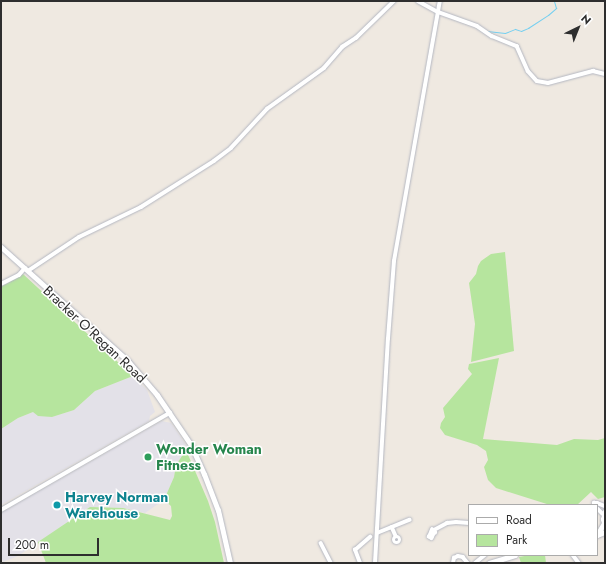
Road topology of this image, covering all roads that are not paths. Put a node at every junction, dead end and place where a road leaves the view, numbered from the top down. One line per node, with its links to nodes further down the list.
1 (394, 1): 7 (street)
2 (418, 1): 4 (street)
3 (440, 1): 4 (street)
4 (438, 12): 5 (street); 19 (street)
5 (605, 74)
6 (1, 247): 7 (main road, Bracker O'Regan Road)
7 (27, 270): 8 (street); 9 (main road, Bracker O'Regan Road)
8 (1, 284)
9 (170, 412): 12 (street); 26 (main road, Bracker O'Regan Road)
10 (594, 504): 11 (street)
11 (605, 506)
12 (1, 510)
13 (604, 513): 16 (main road)
14 (410, 520): 17 (street)
15 (468, 523): 18 (street)
16 (604, 525): 20 (main road)
17 (392, 526): 19 (street); 21 (street)
18 (434, 530)
19 (377, 533): 29 (street)
20 (598, 534)
21 (396, 536)
22 (370, 537): 28 (street)
23 (321, 543): 27 (street)
24 (484, 556): 32 (street); 33 (street); 34 (street)
25 (512, 556): 34 (main road)
26 (230, 563)
27 (331, 563)
28 (360, 563)
29 (375, 563)
30 (453, 563): 31 (street)
31 (468, 563)
32 (474, 563)
33 (482, 563)
34 (488, 563)

